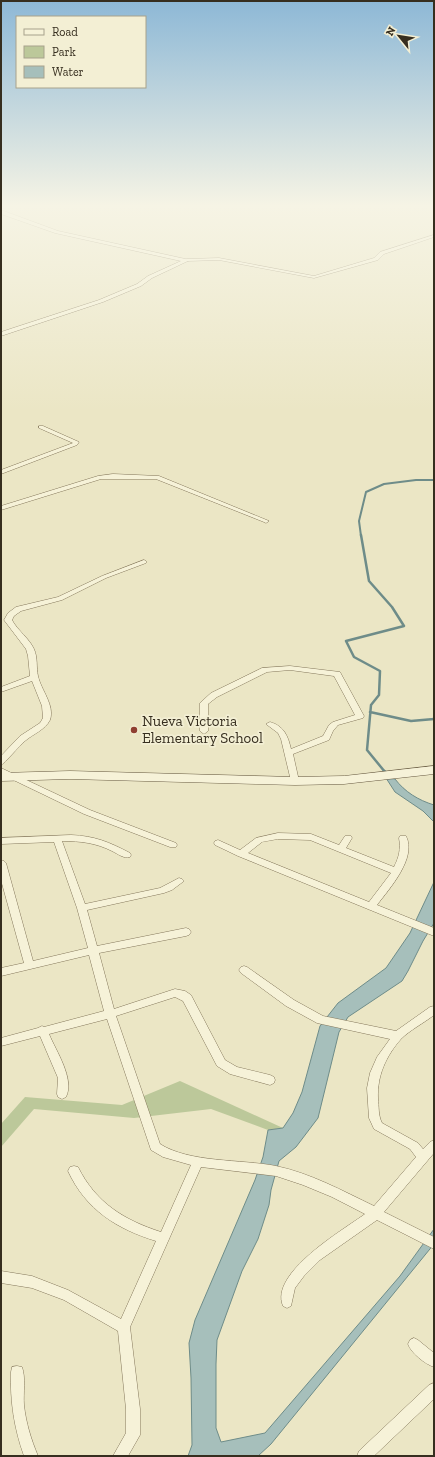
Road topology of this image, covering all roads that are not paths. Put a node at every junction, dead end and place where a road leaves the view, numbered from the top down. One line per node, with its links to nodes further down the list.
1 (154, 275): 2 (street)
2 (1, 334)
3 (41, 427): 4 (street)
4 (1, 472)
5 (1, 508): 6 (street)
6 (266, 521)
7 (144, 562): 8 (street)
8 (34, 677): 9 (street); 13 (street)
9 (1, 690)
10 (270, 724): 12 (street)
11 (204, 731): 12 (street)
12 (288, 753): 18 (street)
13 (1, 762)
14 (434, 770): 18 (main road)
15 (1, 771): 17 (street)
16 (1, 777): 17 (main road)
17 (16, 778): 18 (main road); 24 (street)
18 (295, 781)
19 (348, 838): 25 (street)
20 (403, 838): 29 (street)
21 (57, 839): 22 (street); 27 (street); 32 (street)
22 (1, 841)
23 (218, 843): 26 (street)
24 (173, 845)
25 (341, 849): 26 (street); 29 (street)
26 (241, 854): 31 (street)
27 (127, 855)
28 (1, 863): 36 (street)
29 (396, 871): 31 (street)
30 (179, 881): 32 (street)
31 (371, 907): 34 (street)
32 (82, 908): 35 (street)
33 (186, 932): 35 (street)
34 (434, 932)
35 (93, 950): 36 (street); 40 (street)
36 (29, 965): 38 (street)
37 (244, 970): 42 (street)
38 (1, 972)
39 (434, 1010): 42 (street)
40 (110, 1014): 41 (street); 44 (street); 48 (street)
41 (42, 1030): 43 (street); 45 (street)
42 (398, 1036): 47 (street)
43 (1, 1042)
44 (270, 1080)
45 (62, 1094)
46 (434, 1145): 47 (street)
47 (423, 1157): 50 (street)
48 (198, 1162): 50 (street); 51 (street)
49 (74, 1170): 51 (street)
50 (375, 1214): 52 (street); 54 (street)
51 (164, 1238): 55 (street)
52 (434, 1243)
53 (1, 1277): 55 (street)
54 (287, 1302)
55 (124, 1326): 61 (street)
56 (414, 1344): 57 (street)
57 (434, 1361)
58 (17, 1372): 60 (street)
59 (434, 1390): 62 (street)
60 (31, 1456)
61 (120, 1456)
62 (364, 1456)

